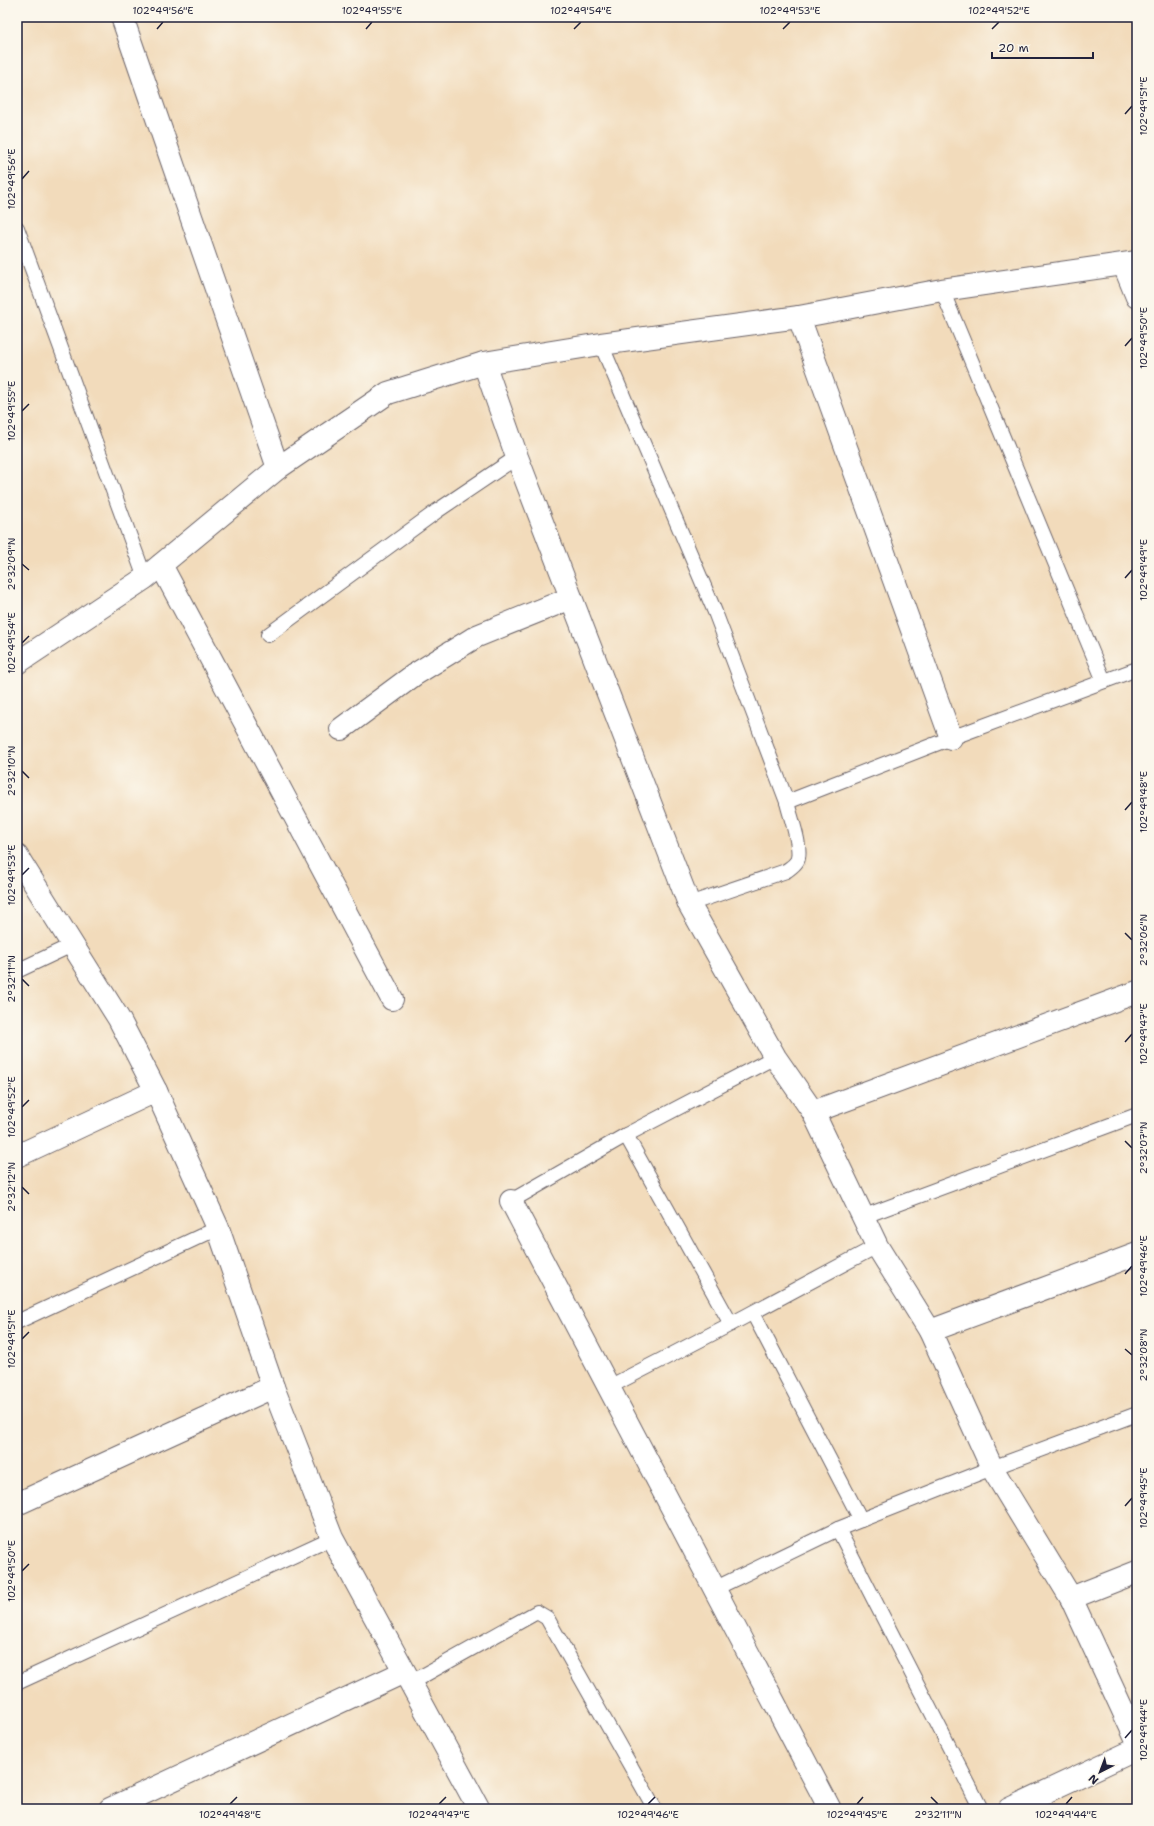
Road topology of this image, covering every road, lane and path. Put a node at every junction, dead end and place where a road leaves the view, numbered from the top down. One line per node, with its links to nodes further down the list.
1 (122, 17): 10 (street)
2 (17, 228): 11 (lane)
3 (1131, 263): 4 (street); 5 (street)
4 (942, 290): 6 (street); 16 (lane)
5 (1137, 296)
6 (799, 317): 7 (street); 18 (street)
7 (601, 344): 8 (street); 19 (lane)
8 (484, 362): 9 (street); 10 (street)
9 (517, 457): 12 (street); 13 (lane)
10 (278, 468): 11 (street)
11 (153, 572): 14 (street); 25 (street)
12 (571, 598): 17 (street); 21 (street)
13 (268, 635)
14 (17, 663)
15 (1137, 669): 16 (lane)
16 (1104, 681): 18 (lane)
17 (341, 729)
18 (951, 738): 19 (lane)
19 (787, 802): 21 (lane)
20 (17, 856): 22 (street)
21 (689, 904): 26 (street)
22 (72, 945): 23 (lane); 27 (street)
23 (17, 971)
24 (1137, 992): 28 (street)
25 (392, 999)
26 (775, 1057): 28 (street); 30 (lane)
27 (156, 1091): 31 (street); 34 (street)
28 (813, 1112): 33 (street)
29 (1137, 1115): 33 (lane)
30 (626, 1135): 32 (lane); 39 (lane)
31 (17, 1156)
32 (511, 1201): 42 (street)
33 (862, 1217): 35 (street)
34 (218, 1228): 38 (lane); 41 (street)
35 (877, 1246): 37 (lane); 40 (street)
36 (1137, 1254): 40 (street)
37 (753, 1313): 39 (lane); 46 (lane)
38 (17, 1322)
39 (731, 1324): 42 (lane)
40 (930, 1331): 44 (street)
41 (273, 1387): 45 (street); 48 (street)
42 (609, 1387): 50 (street)
43 (1137, 1414): 44 (lane)
44 (992, 1468): 46 (lane); 51 (street)
45 (17, 1504)
46 (861, 1520): 47 (lane)
47 (838, 1529): 50 (lane); 61 (lane)
48 (332, 1538): 52 (street); 53 (lane)
49 (1137, 1572): 51 (street)
50 (714, 1589): 60 (street)
51 (1071, 1598): 54 (street)
52 (407, 1677): 57 (street); 58 (street); 59 (lane)
53 (17, 1683)
54 (1134, 1728)
55 (1137, 1749): 56 (street)
56 (1017, 1807)
57 (110, 1809)
58 (479, 1809)
59 (655, 1809)
60 (830, 1809)
61 (981, 1809)

